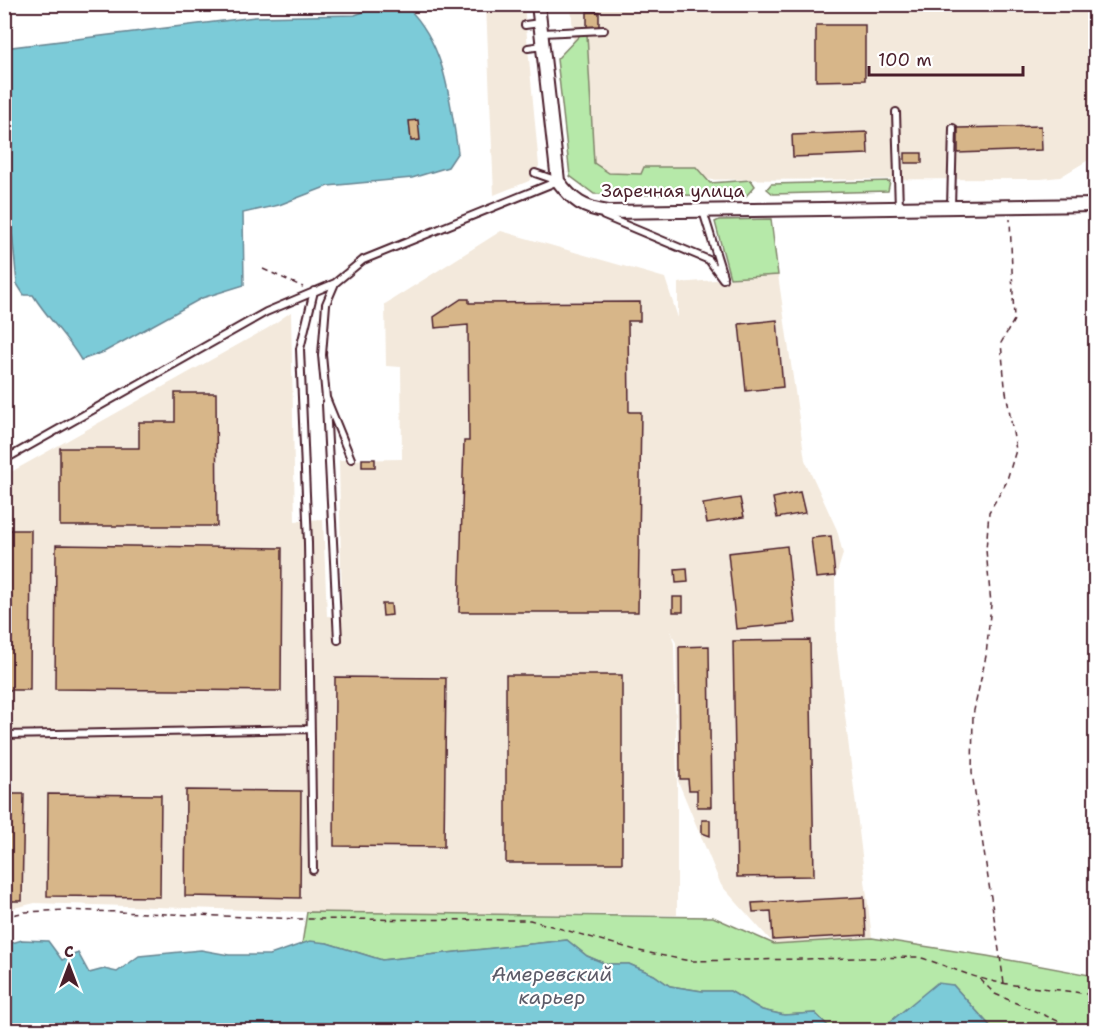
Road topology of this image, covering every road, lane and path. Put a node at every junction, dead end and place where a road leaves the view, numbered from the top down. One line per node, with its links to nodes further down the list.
1 (538, 4): 3 (street)
2 (525, 25): 3 (lane)
3 (541, 28): 4 (lane); 5 (street)
4 (603, 30)
5 (542, 46): 6 (lane); 10 (street)
6 (528, 48)
7 (897, 112): 15 (lane)
8 (953, 128): 13 (lane)
9 (534, 173): 10 (lane)
10 (558, 181): 14 (street, Заречная улица); 18 (lane)
11 (1095, 205): 12 (street, Заречная улица)
12 (1009, 206): 13 (street, Заречная улица); 29 (path)
13 (951, 207): 15 (street, Заречная улица)
14 (586, 208): 16 (street, Заречная улица); 16 (lane)
15 (899, 208): 16 (street, Заречная улица)
16 (703, 211)
17 (263, 269): 19 (path)
18 (335, 283): 19 (lane); 20 (lane)
19 (314, 291): 22 (lane); 24 (lane)
20 (326, 398): 21 (lane); 23 (lane)
21 (351, 459)
22 (4, 460)
23 (338, 640)
24 (310, 729): 25 (lane); 26 (lane)
25 (4, 735)
26 (313, 870)
27 (4, 917): 28 (path)
28 (979, 978): 29 (path); 31 (path)
29 (1004, 983): 30 (path)
30 (1095, 996)
31 (1079, 1030)

